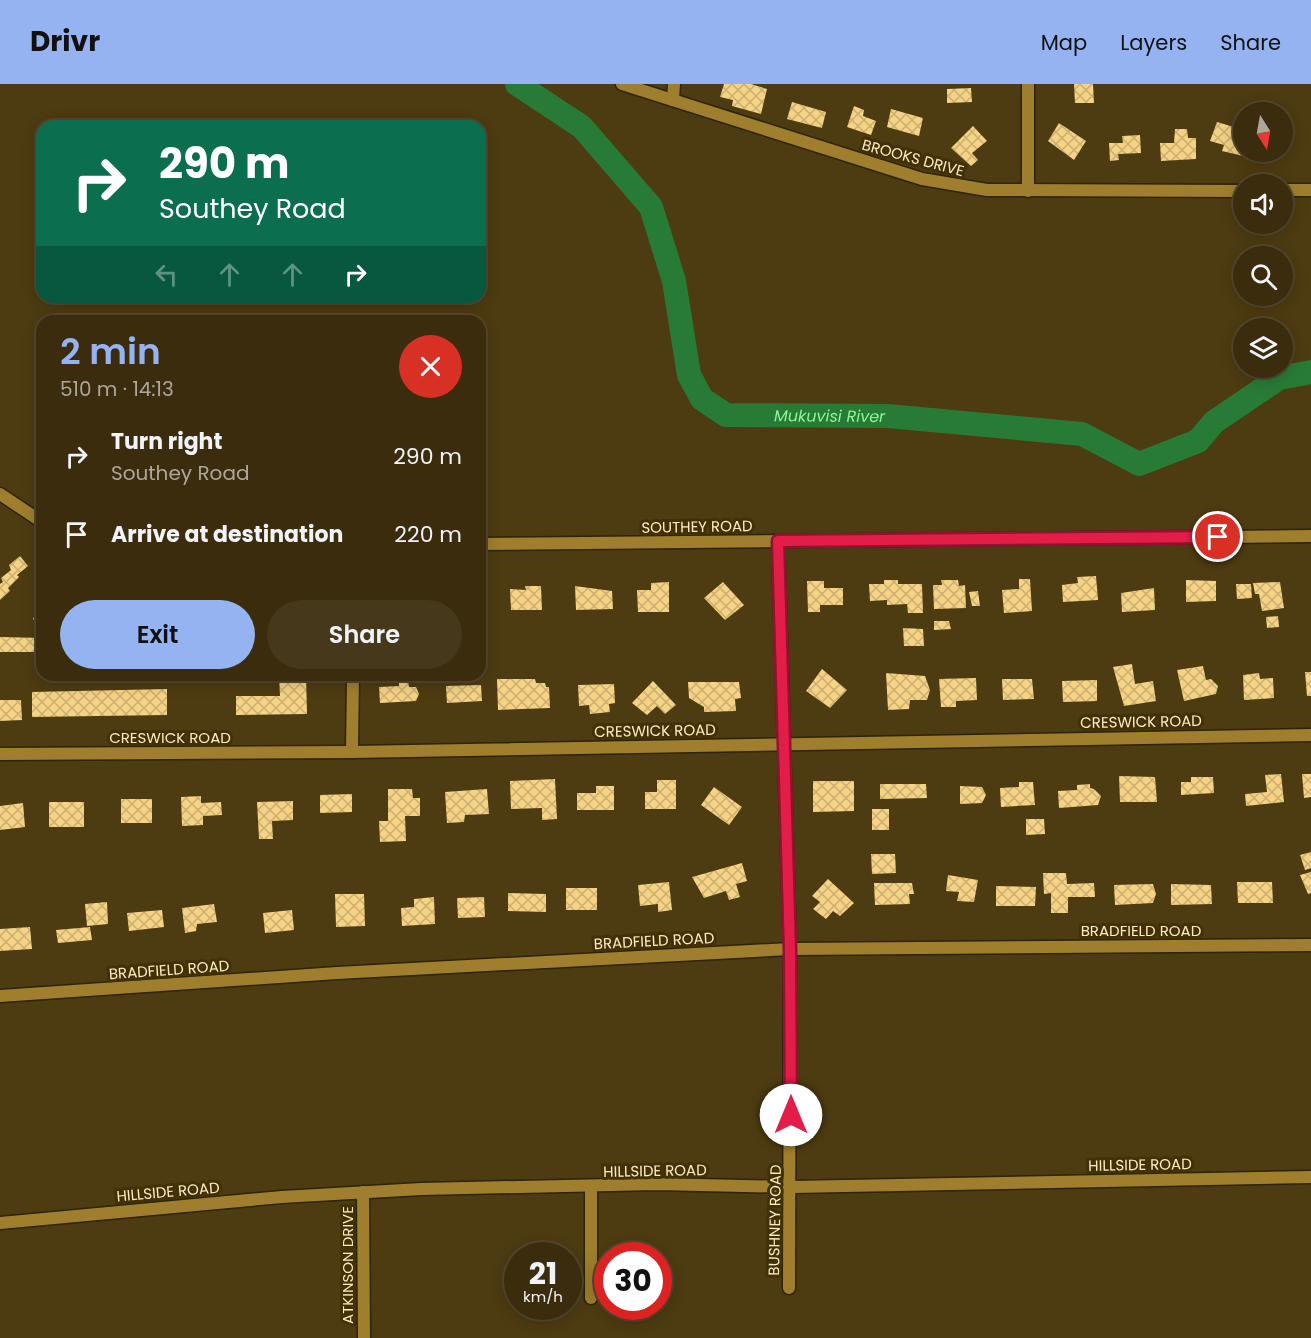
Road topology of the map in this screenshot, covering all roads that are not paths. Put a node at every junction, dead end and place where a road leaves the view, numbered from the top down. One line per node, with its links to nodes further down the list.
1 (622, 84): 4 (street, BROOKS DRIVE)
2 (674, 84): 5 (street)
3 (1028, 84): 9 (street)
4 (655, 89): 5 (street, BROOKS DRIVE)
5 (673, 100): 9 (street, BROOKS DRIVE)
6 (1233, 190): 9 (street, BROOKS DRIVE)
7 (1293, 190): 8 (street)
8 (1311, 190)
9 (1028, 191)
10 (0, 494): 11 (street)
11 (36, 518)
12 (1311, 536): 13 (street, SOUTHEY ROAD)
13 (778, 541): 14 (street, SOUTHEY ROAD); 17 (street, BUSHNEY ROAD)
14 (486, 544)
15 (353, 681): 18 (street)
16 (1311, 735): 17 (street, CRESWICK ROAD)
17 (782, 744): 18 (street, CRESWICK ROAD); 21 (street, BUSHNEY ROAD)
18 (352, 752): 19 (street, CRESWICK ROAD)
19 (0, 754)
20 (1311, 945): 21 (street, BRADFIELD ROAD)
21 (790, 949): 22 (street, BRADFIELD ROAD); 25 (street, BUSHNEY ROAD)
22 (0, 996)
23 (1311, 1177): 25 (street, HILLSIDE ROAD)
24 (591, 1187): 25 (street, HILLSIDE ROAD); 26 (street, HILLSIDE ROAD); 29 (street)
25 (792, 1187): 28 (street, BUSHNEY ROAD)
26 (363, 1192): 27 (street, HILLSIDE ROAD); 30 (street, ATKINSON DRIVE)
27 (0, 1223)
28 (789, 1288)
29 (591, 1298)
30 (364, 1338)

